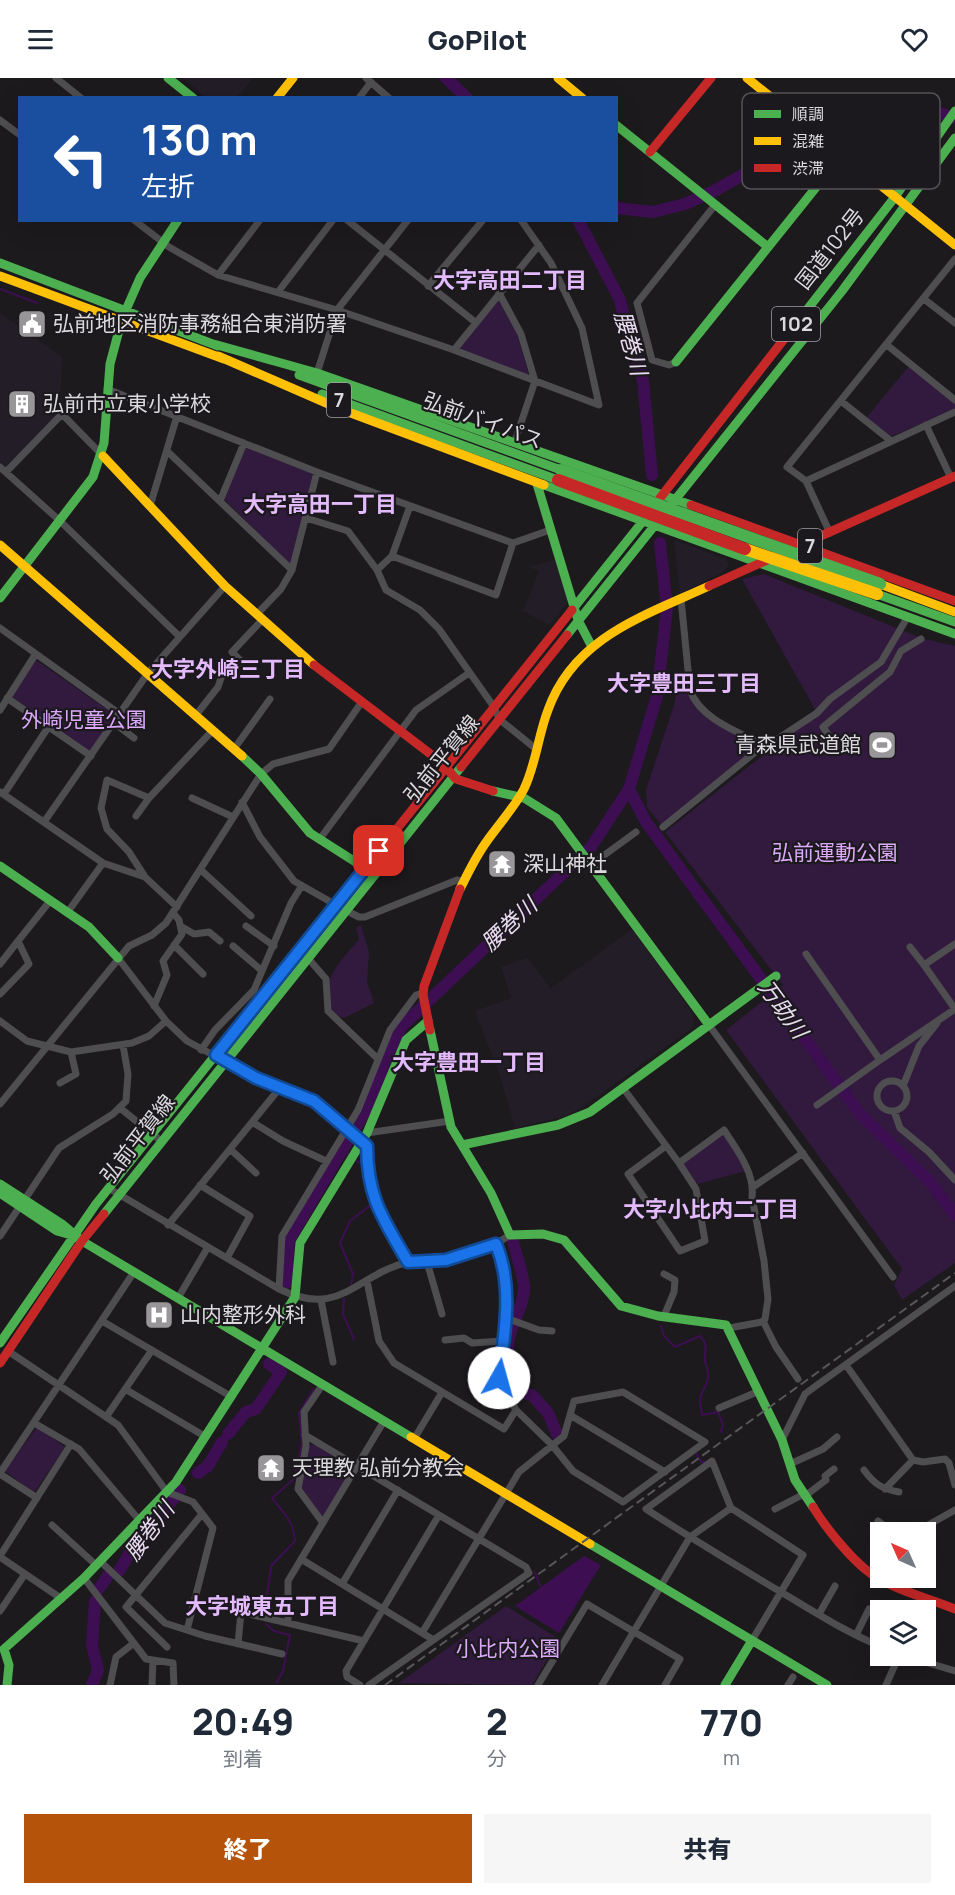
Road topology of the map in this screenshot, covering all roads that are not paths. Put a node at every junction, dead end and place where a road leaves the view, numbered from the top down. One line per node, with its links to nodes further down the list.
1 (57, 78): 9 (street)
2 (168, 78): 10 (main road)
3 (293, 78): 11 (main road)
4 (558, 78): 14 (main road)
5 (711, 78): 21 (main road)
6 (747, 78): 8 (main road)
7 (369, 80): 12 (street); 13 (street)
8 (766, 93)
9 (79, 96)
10 (190, 96)
11 (279, 96)
12 (360, 96)
13 (387, 96)
14 (580, 96)
15 (955, 111): 18 (main road, 国道102号 / 102)
16 (0, 120): 19 (street)
17 (618, 127): 21 (main road)
18 (940, 133)
19 (18, 134)
20 (955, 138): 22 (main road, 国道102号 / 102)
21 (650, 152): 28 (main road)
22 (940, 159)
23 (815, 189): 41 (main road)
24 (885, 189): 27 (main road)
25 (901, 189): 27 (main road, 国道102号 / 102)
26 (919, 189): 29 (main road, 国道102号 / 102)
27 (895, 197): 29 (main road); 79 (main road, 国道102号 / 102)
28 (713, 203): 41 (main road); 59 (street)
29 (906, 207): 40 (main road); 80 (main road, 国道102号 / 102)
30 (137, 222): 38 (street)
31 (176, 222): 38 (main road)
32 (258, 222): 45 (street)
33 (331, 222): 48 (street)
34 (349, 222): 42 (street)
35 (406, 222): 42 (street)
36 (481, 222): 47 (street)
37 (522, 222): 39 (street)
38 (161, 241): 45 (street); 52 (main road)
39 (539, 245): 49 (street); 61 (street)
40 (955, 245)
41 (768, 247): 59 (main road)
42 (384, 252): 47 (street); 51 (street)
43 (955, 259): 50 (street)
44 (0, 263): 52 (main road, 弘前バイパス / 7)
45 (218, 275): 48 (street)
46 (0, 276): 52 (main road, 弘前バイパス / 7)
47 (428, 286): 53 (street)
48 (278, 292): 51 (street)
49 (499, 292): 53 (street); 61 (street)
50 (924, 298): 54 (street); 56 (street)
51 (337, 310): 57 (street); 60 (street)
52 (122, 315): 55 (main road, 弘前バイパス / 7); 58 (main road, 弘前バイパス / 7); 62 (main road)
53 (475, 322): 57 (street)
54 (955, 323)
55 (210, 343): 60 (main road, 7); 75 (main road, 弘前バイパス / 7)
56 (887, 345): 63 (street); 64 (street)
57 (454, 350): 61 (street)
58 (218, 356): 75 (main road, 弘前バイパス / 7); 78 (main road, 7)
59 (676, 362)
60 (317, 373): 68 (main road, 7)
61 (535, 381): 68 (street)
62 (107, 389): 66 (street); 72 (main road)
63 (955, 399)
64 (842, 401): 69 (street); 77 (street)
65 (955, 412): 67 (street)
66 (177, 416): 70 (street); 71 (street)
67 (926, 425): 69 (street); 76 (street)
68 (515, 441): 79 (main road, 7)
69 (891, 441): 77 (street)
70 (244, 443): 74 (street); 81 (street)
71 (168, 452): 81 (street); 82 (street)
72 (103, 456): 73 (street); 82 (main road); 85 (main road)
73 (3, 470): 85 (street)
74 (317, 472): 83 (street); 84 (street)
75 (559, 475): 98 (main road, 弘前バイパス / 7, bridge)
76 (953, 477): 88 (main road)
77 (806, 481): 88 (street)
78 (537, 484): 86 (main road, 7); 87 (main road)
79 (663, 494): 80 (main road, 7); 86 (main road, 国道102号 / 102)
80 (676, 498): 86 (main road, 国道102号 / 102); 90 (main road, 7)
81 (220, 501): 95 (street)
82 (150, 506): 97 (main road)
83 (410, 506): 89 (street); 92 (street)
84 (306, 518): 95 (street); 96 (street)
85 (60, 521): 94 (main road); 110 (street)
86 (649, 523): 93 (main road, 7); 102 (main road, 弘前平賀線); 106 (main road, 弘前平賀線)
87 (550, 530): 89 (street); 102 (main road)
88 (830, 534): 90 (main road)
89 (513, 543): 92 (street)
90 (806, 544): 93 (main road); 101 (main road, 7)
91 (0, 545): 94 (main road)
92 (392, 556): 96 (street)
93 (760, 564): 100 (main road); 105 (main road, 7)
94 (24, 566): 99 (main road); 116 (main road)
95 (292, 570): 104 (street)
96 (377, 570): 117 (street)
97 (225, 586): 104 (main road); 110 (street)
98 (878, 589): 103 (main road, 弘前バイパス / 7); 107 (main road, 弘前バイパス / 7)
99 (0, 598)
100 (678, 600): 112 (main road); 132 (street)
101 (955, 600)
102 (574, 607): 106 (main road); 121 (main road, 弘前平賀線)
103 (955, 612)
104 (260, 616): 114 (street); 120 (main road)
105 (907, 618): 109 (main road, 7); 132 (street)
106 (578, 620): 112 (main road); 125 (main road, 弘前平賀線)
107 (955, 622)
108 (0, 628): 113 (street)
109 (955, 634)
110 (179, 636): 116 (street)
111 (921, 639): 131 (street)
112 (591, 645): 134 (main road)
113 (35, 655): 118 (street); 123 (street)
114 (243, 663)
115 (224, 669): 124 (street)
116 (148, 673): 123 (street); 124 (main road)
117 (469, 673): 121 (street); 129 (street)
118 (8, 698): 122 (street); 127 (street)
119 (270, 699): 133 (street)
120 (361, 703): 129 (main road); 137 (street)
121 (494, 707): 125 (street); 136 (main road, 弘前平賀線)
122 (0, 710)
123 (120, 714): 126 (street)
124 (196, 715): 128 (main road)
125 (499, 719): 134 (street); 136 (main road, 弘前平賀線)
126 (114, 723): 130 (street); 135 (street)
127 (49, 726): 135 (street); 138 (street)
128 (213, 730): 133 (main road); 140 (street)
129 (400, 732): 136 (main road); 148 (street)
130 (134, 738)
131 (825, 739)
132 (764, 745): 146 (street)
133 (234, 749): 137 (main road)
134 (536, 749): 139 (main road)
135 (91, 756): 145 (street)
136 (448, 773): 139 (main road); 153 (main road, 弘前平賀線)
137 (261, 774): 142 (street); 148 (main road)
138 (2, 793): 145 (street)
139 (520, 796): 149 (main road); 155 (main road)
140 (149, 798): 143 (street); 154 (street)
141 (192, 798): 144 (street)
142 (243, 802): 144 (street); 156 (street)
143 (136, 816)
144 (233, 817): 152 (street)
145 (44, 822): 150 (street)
146 (663, 826)
147 (636, 832): 149 (street)
148 (319, 840): 153 (main road)
149 (590, 862): 187 (main road)
150 (103, 863): 154 (street); 160 (street)
151 (0, 866): 157 (main road)
152 (201, 870): 159 (street); 161 (street)
153 (369, 871): 158 (main road, 弘前平賀線)
154 (145, 877): 159 (street)
155 (465, 882): 158 (street); 180 (main road)
156 (301, 887): 158 (street); 169 (street)
157 (50, 901): 160 (main road); 164 (street)
158 (340, 908): 172 (main road, 弘前平賀線); 192 (main road, 弘前平賀線)
159 (175, 910): 163 (street); 173 (street)
160 (67, 912): 173 (main road)
161 (251, 916)
162 (246, 926): 169 (street)
163 (182, 927): 165 (street); 167 (street)
164 (18, 941): 174 (street); 179 (street)
165 (220, 941)
166 (955, 944): 175 (street)
167 (174, 945): 177 (street); 181 (street)
168 (234, 946): 176 (street)
169 (274, 946): 176 (street)
170 (910, 947): 175 (street)
171 (806, 954): 194 (street)
172 (308, 957): 192 (main road, 弘前平賀線); 193 (street)
173 (118, 958): 181 (street); 189 (street)
174 (0, 964)
175 (924, 965): 182 (street)
176 (261, 970): 190 (street)
177 (203, 974)
178 (773, 978): 187 (main road)
179 (0, 993)
180 (423, 994): 183 (main road); 193 (street)
181 (154, 1006): 186 (street)
182 (955, 1009): 184 (street)
183 (427, 1016): 203 (main road); 207 (main road)
184 (942, 1017): 194 (street); 196 (street)
185 (0, 1021): 189 (street)
186 (166, 1021): 188 (street); 190 (street)
187 (710, 1025): 197 (main road); 211 (street)
188 (123, 1045): 191 (street); 201 (street)
189 (44, 1047): 191 (street); 199 (street)
190 (201, 1050): 192 (street)
191 (71, 1052): 195 (street)
192 (221, 1058): 198 (street); 206 (main road, 弘前平賀線)
193 (378, 1059): 205 (street)
194 (880, 1060): 200 (street)
195 (60, 1083)
196 (903, 1086): 202 (street); 202 (street)
197 (623, 1088): 208 (main road); 209 (street)
198 (279, 1089): 204 (street); 205 (street)
199 (0, 1104)
200 (817, 1105)
201 (120, 1108): 206 (street); 221 (street)
202 (894, 1111): 215 (street)
203 (450, 1121): 207 (street); 208 (main road)
204 (252, 1122): 210 (street); 212 (street)
205 (346, 1130): 207 (street); 212 (street)
206 (157, 1138): 219 (main road, 弘前平賀線)
207 (362, 1138): 229 (street); 237 (main road)
208 (462, 1145): 223 (main road)
209 (666, 1146): 213 (street); 213 (street)
210 (230, 1149): 214 (street); 217 (street)
211 (803, 1152): 218 (street); 233 (street)
212 (326, 1161): 236 (street)
213 (679, 1163): 218 (street)
214 (256, 1173)
215 (955, 1180)
216 (0, 1184): 221 (main road)
217 (200, 1185): 222 (street); 228 (street)
218 (753, 1187): 244 (street)
219 (114, 1192): 222 (street); 225 (main road, 弘前平賀線)
220 (0, 1193): 221 (main road)
221 (22, 1203): 224 (street); 225 (main road)
222 (168, 1224): 227 (street)
223 (510, 1235): 226 (street); 241 (main road)
224 (0, 1236)
225 (78, 1238): 231 (main road); 249 (main road, 弘前平賀線)
226 (496, 1244): 230 (street); 242 (street)
227 (208, 1247): 228 (street); 238 (street)
228 (227, 1258): 236 (street)
229 (408, 1262): 230 (street); 234 (street)
230 (427, 1262): 240 (street)
231 (134, 1272): 238 (main road); 243 (street)
232 (664, 1274): 241 (street)
233 (893, 1276)
234 (367, 1281): 239 (street); 260 (street)
235 (955, 1286): 254 (street)
236 (279, 1289): 237 (street)
237 (295, 1297): 239 (street); 250 (main road)
238 (178, 1298): 250 (main road)
239 (321, 1300): 252 (street)
240 (442, 1314)
241 (664, 1316): 245 (main road)
242 (510, 1319): 246 (street); 248 (street)
243 (102, 1321): 251 (street); 257 (street)
244 (763, 1321): 245 (street); 255 (street)
245 (729, 1328): 259 (main road)
246 (552, 1331)
247 (446, 1340): 248 (street)
248 (503, 1341): 263 (street)
249 (3, 1347): 253 (main road, 弘前平賀線); 257 (street)
250 (264, 1349): 256 (main road); 261 (main road)
251 (152, 1350): 258 (street); 261 (street)
252 (333, 1362)
253 (0, 1363)
254 (846, 1365): 272 (street); 275 (street)
255 (798, 1379)
256 (322, 1384): 266 (main road); 268 (street)
257 (59, 1385): 265 (street); 267 (street)
258 (125, 1389): 265 (street); 269 (street)
259 (757, 1392): 262 (street); 272 (main road)
260 (441, 1394): 263 (street); 271 (street)
261 (232, 1397): 269 (main road)
262 (719, 1408)
263 (516, 1410): 274 (street)
264 (570, 1415): 274 (street); 280 (street); 280 (street)
265 (106, 1417): 287 (street)
266 (384, 1422): 271 (main road); 277 (street)
267 (34, 1423): 273 (street); 281 (street)
268 (305, 1435): 277 (street); 297 (street)
269 (206, 1437): 287 (main road)
270 (837, 1437): 276 (street)
271 (414, 1439): 286 (main road)
272 (782, 1440): 276 (main road)
273 (71, 1444): 289 (street); 295 (street)
274 (552, 1445): 280 (street); 286 (street)
275 (913, 1460): 282 (street); 283 (street)
276 (790, 1464): 288 (main road)
277 (357, 1466): 284 (street); 297 (street)
278 (834, 1468): 288 (street)
279 (864, 1470): 283 (street)
280 (665, 1472)
281 (0, 1473): 289 (street)
282 (955, 1484)
283 (885, 1489): 285 (street)
284 (398, 1490): 294 (street); 307 (street)
285 (899, 1492)
286 (506, 1493): 300 (street); 308 (main road)
287 (172, 1494): 293 (street); 295 (main road)
288 (804, 1495): 291 (street); 304 (main road)
289 (37, 1498): 301 (street)
290 (731, 1508): 299 (street); 299 (street); 310 (street)
291 (775, 1509)
292 (955, 1510): 296 (street)
293 (202, 1514): 311 (street); 321 (street)
294 (440, 1515): 300 (street); 315 (street)
295 (140, 1521): 303 (main road)
296 (930, 1522)
297 (323, 1523): 302 (street)
298 (52, 1525): 303 (street)
299 (690, 1537): 308 (street); 310 (street)
300 (479, 1539): 323 (street); 325 (street)
301 (0, 1557): 305 (street)
302 (301, 1559): 307 (street); 320 (street)
303 (98, 1563): 306 (main road); 311 (street)
304 (869, 1572): 313 (main road)
305 (25, 1574): 312 (street); 318 (street)
306 (84, 1578): 312 (main road); 329 (street)
307 (342, 1584): 315 (street)
308 (662, 1586): 322 (street); 328 (main road)
309 (835, 1586): 319 (street)
310 (781, 1592): 319 (street); 328 (street)
311 (136, 1595): 321 (street); 331 (street)
312 (62, 1599): 332 (main road)
313 (933, 1600)
314 (936, 1601): 317 (main road)
315 (383, 1609): 323 (street); 326 (street)
316 (869, 1609): 324 (street)
317 (955, 1609)
318 (0, 1611)
319 (819, 1614): 324 (street)
320 (288, 1621): 326 (street); 330 (street)
321 (188, 1630): 330 (street)
322 (633, 1632): 345 (street); 346 (street); 347 (street)
323 (422, 1633): 325 (street)
324 (856, 1635): 327 (street)
325 (432, 1639): 344 (street)
326 (364, 1641): 343 (street)
327 (870, 1641)
328 (751, 1642): 348 (main road); 350 (main road)
329 (134, 1643): 334 (street); 340 (street)
330 (238, 1644): 333 (street)
331 (167, 1647)
332 (1, 1650): 339 (main road)
333 (282, 1654)
334 (153, 1660): 341 (street); 342 (street)
335 (936, 1665): 337 (street)
336 (895, 1666): 351 (street)
337 (955, 1671)
338 (793, 1677): 349 (street)
339 (7, 1685)
340 (110, 1685)
341 (152, 1685)
342 (174, 1685)
343 (360, 1685)
344 (369, 1685)
345 (538, 1685)
346 (602, 1685)
347 (665, 1685)
348 (725, 1685)
349 (788, 1685)
350 (827, 1685)
351 (886, 1685)

